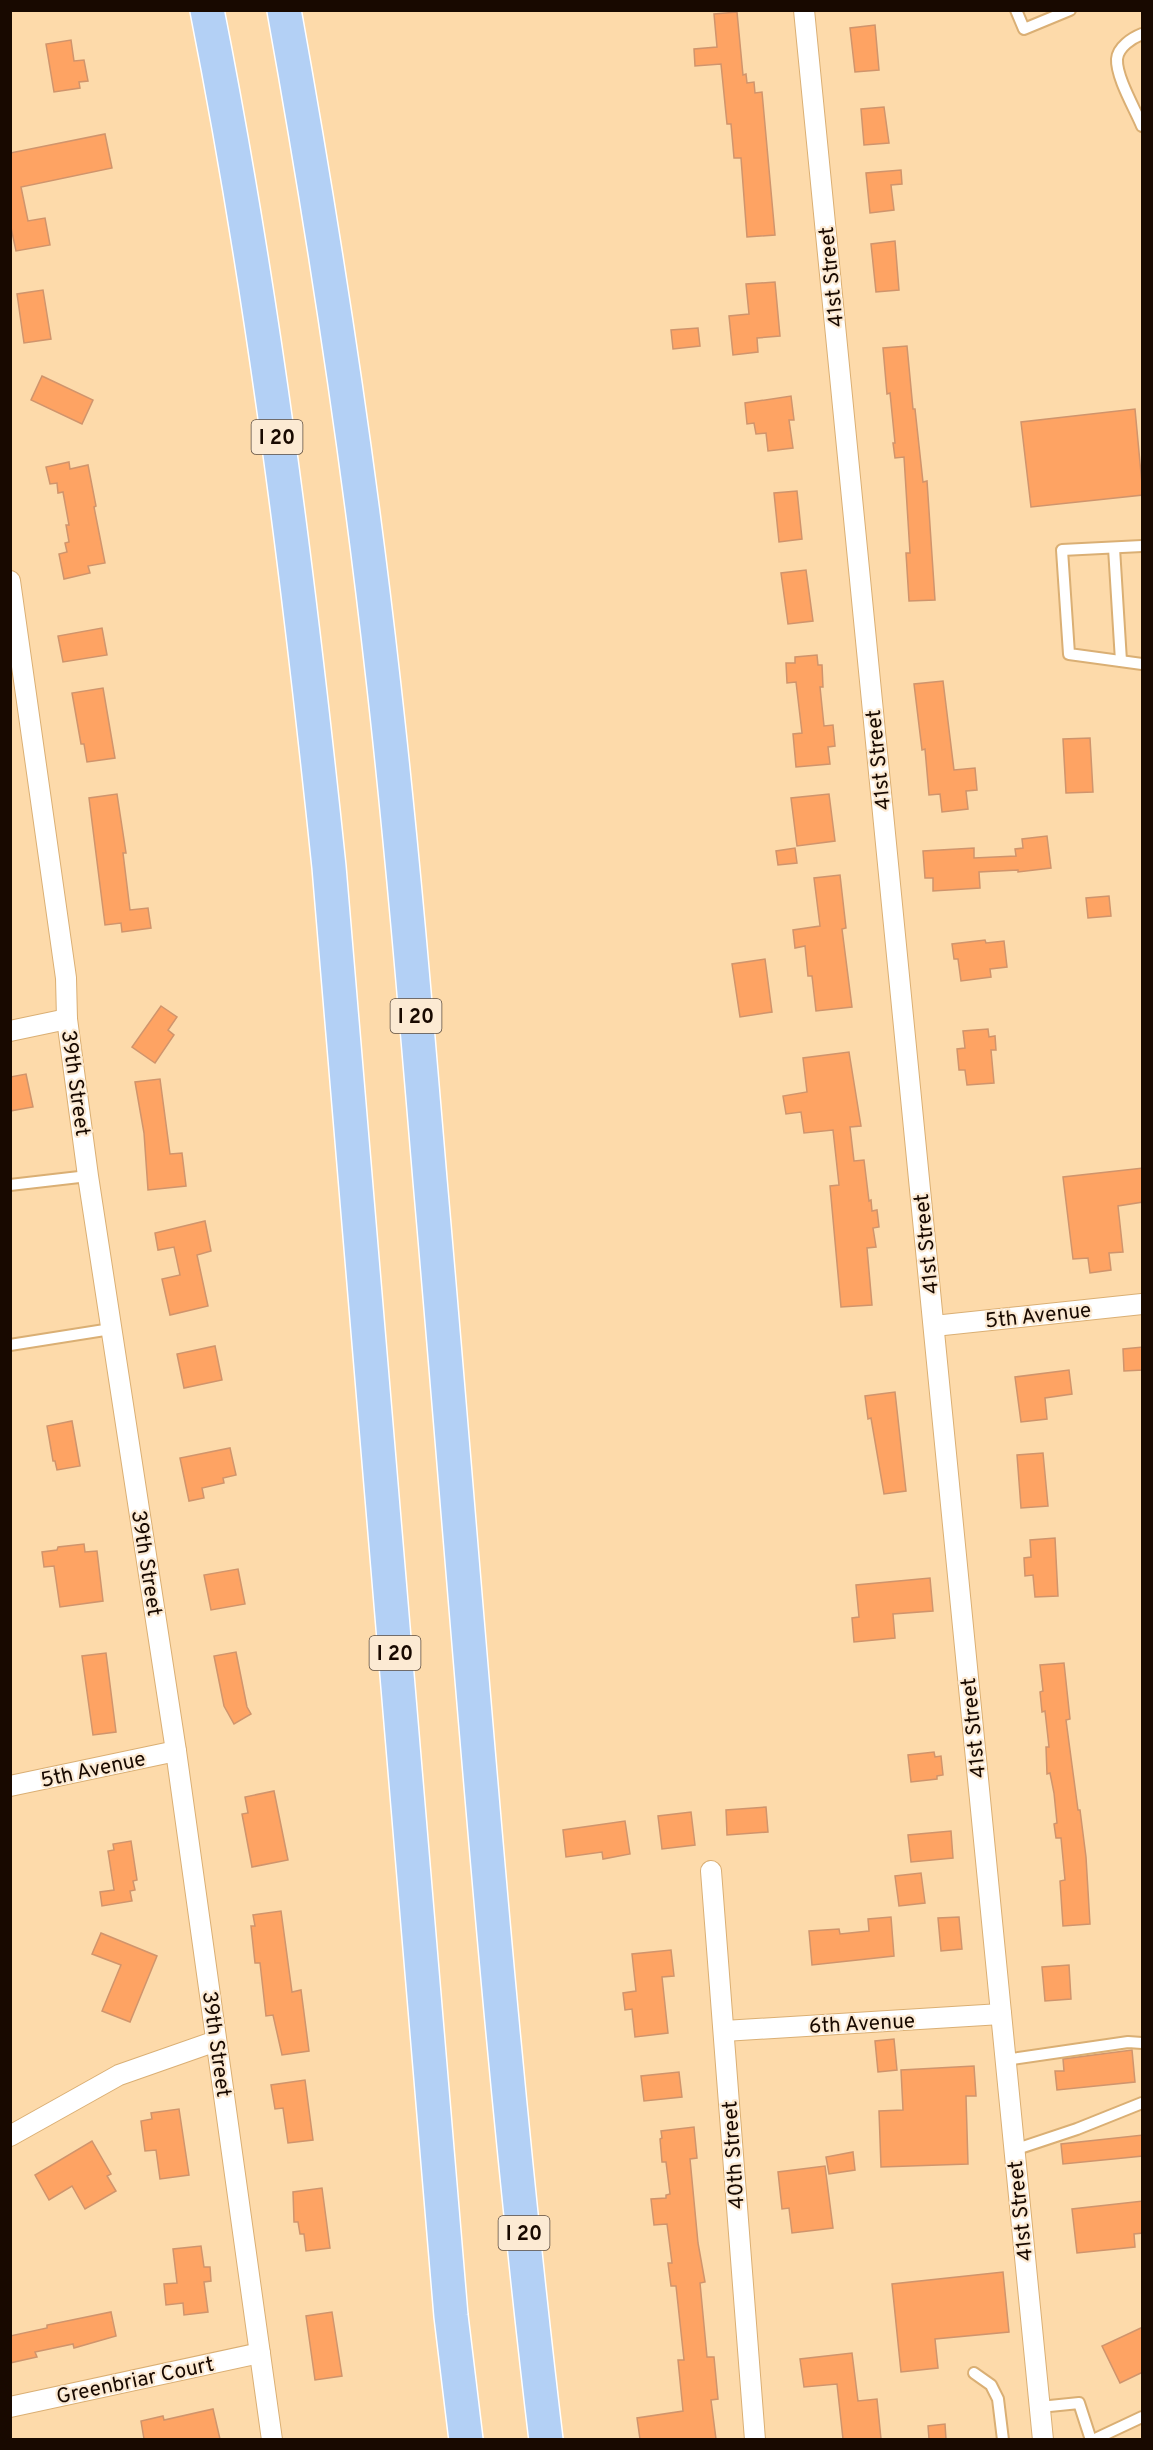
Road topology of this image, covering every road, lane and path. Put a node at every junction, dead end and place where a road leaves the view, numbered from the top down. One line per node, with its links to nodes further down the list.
1 (207, 10): 39 (highway, I 20)
2 (284, 10): 40 (highway, I 20)
3 (804, 10): 19 (street, 41st Street)
4 (1016, 10): 5 (lane)
5 (1070, 10)
6 (1143, 34): 7 (lane)
7 (1143, 126)
8 (1143, 546): 9 (lane)
9 (1114, 548): 11 (lane); 11 (lane)
10 (10, 581): 13 (street, 39th Street)
11 (1121, 661): 12 (lane)
12 (1143, 664)
13 (17, 688): 14 (street, 39th Street)
14 (67, 1019): 15 (street); 16 (street, 39th Street)
15 (10, 1031)
16 (88, 1176): 17 (lane); 20 (street, 39th Street)
17 (10, 1185)
18 (1143, 1304): 19 (street, 5th Avenue)
19 (934, 1326): 25 (street, 41st Street)
20 (111, 1329): 21 (lane); 22 (street, 39th Street)
21 (10, 1345)
22 (176, 1751): 23 (street, 5th Avenue); 27 (street, 39th Street)
23 (10, 1786)
24 (711, 1871): 26 (street, 40th Street)
25 (1001, 2014): 26 (street, 6th Avenue); 29 (street, 41st Street)
26 (724, 2031): 41 (street, 40th Street)
27 (216, 2041): 31 (street); 33 (street, 39th Street)
28 (1143, 2043): 29 (lane)
29 (1005, 2060): 32 (street, 41st Street)
30 (1143, 2103): 32 (lane)
31 (10, 2136)
32 (1014, 2150): 36 (street, 41st Street)
33 (261, 2353): 35 (street, Greenbriar Court); 38 (street, 39th Street)
34 (974, 2373): 42 (lane)
35 (10, 2407)
36 (1040, 2407): 43 (street, 41st Street); 44 (lane)
37 (1142, 2418): 44 (lane)
38 (272, 2439)
39 (466, 2439)
40 (546, 2439)
41 (755, 2439)
42 (1002, 2439)
43 (1043, 2439)
44 (1092, 2439)

